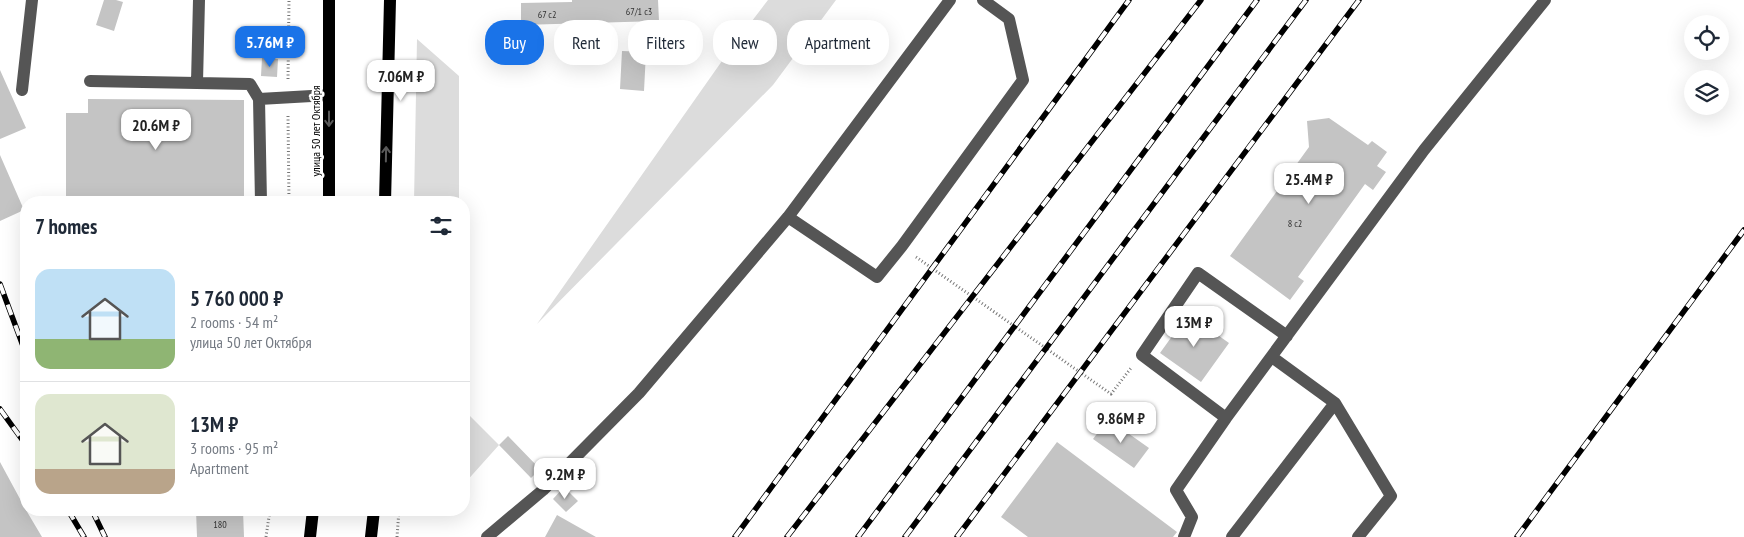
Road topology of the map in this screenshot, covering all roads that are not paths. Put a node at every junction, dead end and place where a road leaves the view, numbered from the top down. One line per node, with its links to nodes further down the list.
1 (32, 0): 10 (lane)
2 (199, 0): 9 (lane)
3 (330, 0): 11 (main road, улица 50 лет Октября)
4 (390, 0): 15 (main road, one-way to 4)
5 (950, 0): 16 (lane)
6 (982, 0): 16 (lane)
7 (1545, 0): 17 (lane)
8 (90, 80): 9 (lane)
9 (197, 82): 12 (lane)
10 (22, 90)
11 (329, 94): 12 (lane); 14 (main road, улица 50 лет Октября, one-way to 14)
12 (259, 99): 13 (lane)
13 (261, 196)
14 (329, 196)
15 (385, 196)
16 (788, 217): 25 (lane)
17 (1286, 336): 18 (lane); 20 (lane)
18 (1272, 357): 19 (lane); 20 (lane)
19 (1335, 403): 27 (lane); 28 (lane)
20 (1226, 418): 26 (lane)
21 (312, 516): 23 (main road)
22 (373, 516): 24 (main road)
23 (310, 537)
24 (371, 537)
25 (487, 537)
26 (1184, 537)
27 (1232, 537)
28 (1358, 537)

